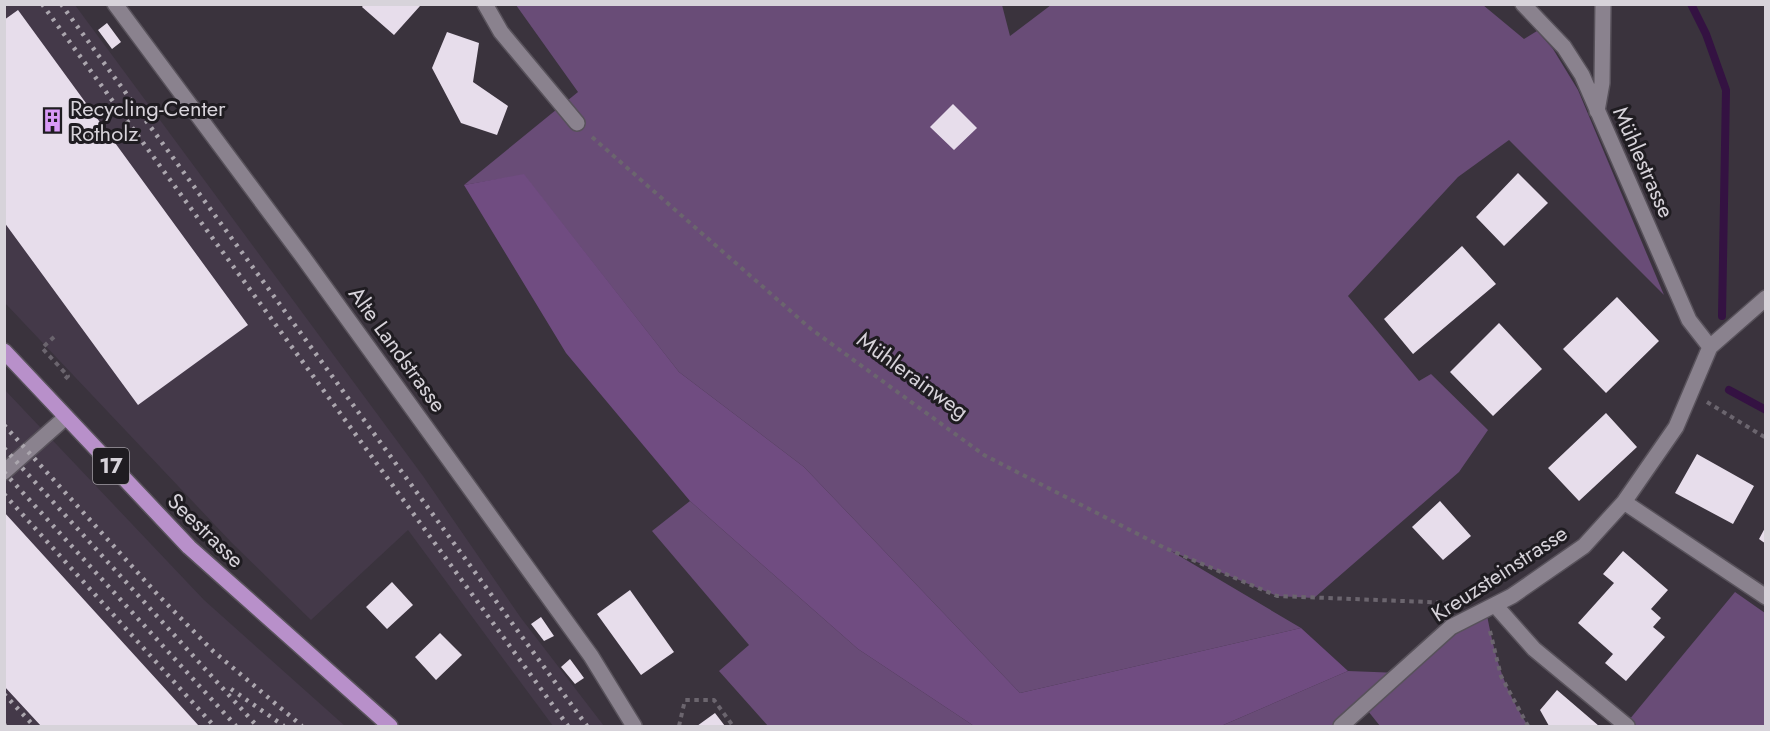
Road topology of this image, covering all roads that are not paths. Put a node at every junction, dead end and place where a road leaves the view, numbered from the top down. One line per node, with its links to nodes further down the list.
1 (115, 4): 16 (street, Alte Landstrasse)
2 (485, 4): 6 (street)
3 (1523, 4): 5 (street, Mühlestrasse)
4 (1603, 4): 5 (street)
5 (1597, 111): 8 (street, Mühlestrasse)
6 (577, 123)
7 (1766, 298): 8 (street, Kreuzsteinstrasse)
8 (1710, 347): 12 (street, Kreuzsteinstrasse)
9 (4, 351): 10 (main road, Seestrasse / 17)
10 (66, 417): 11 (street); 15 (main road, Seestrasse / 17)
11 (4, 472)
12 (1624, 502): 13 (street); 14 (street, Kreuzsteinstrasse)
13 (1766, 597)
14 (1490, 607): 17 (street, Kreuzsteinstrasse); 18 (street)
15 (390, 726)
16 (634, 726)
17 (1341, 726)
18 (1627, 726)

